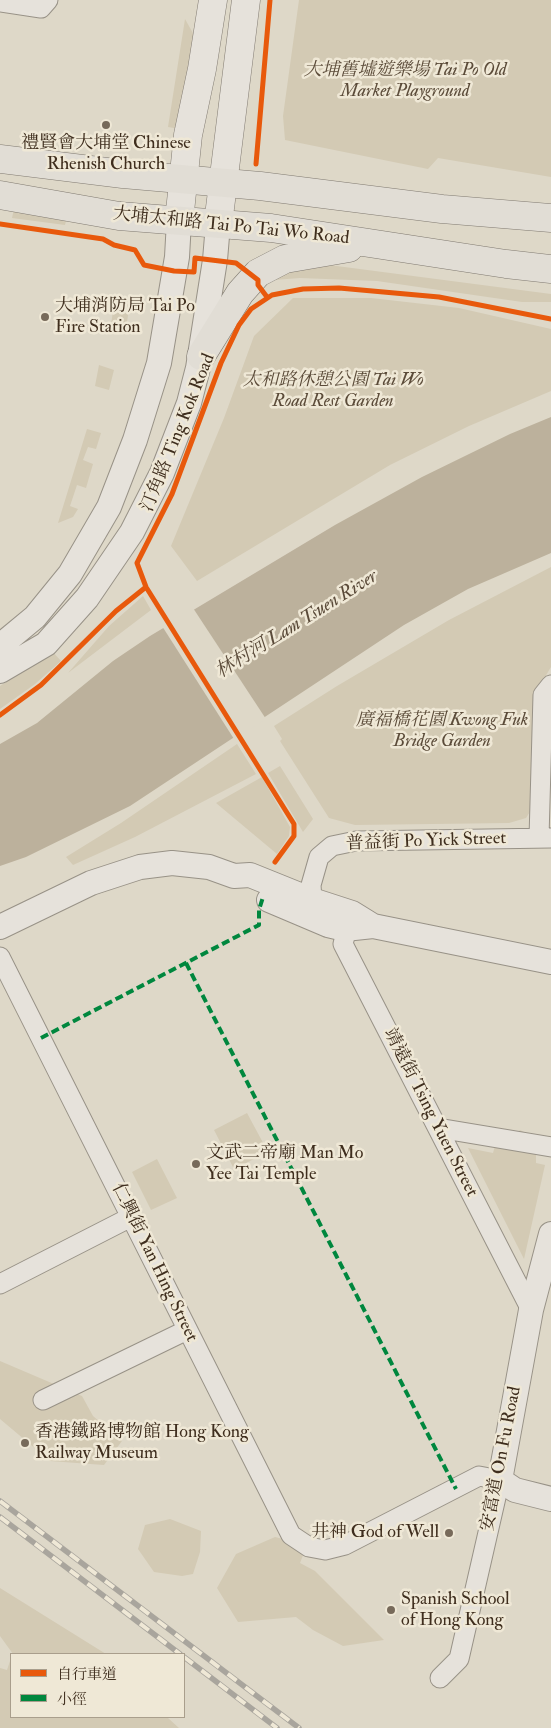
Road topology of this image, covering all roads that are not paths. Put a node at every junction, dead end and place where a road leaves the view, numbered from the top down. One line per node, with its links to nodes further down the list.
1 (48, 0): 4 (street)
2 (212, 0): 6 (main road)
3 (246, 0): 7 (main road, 汀角路 Ting Kok Road)
4 (0, 2)
5 (0, 159): 6 (main road)
6 (183, 179): 7 (main road); 10 (main road)
7 (223, 182): 9 (main road); 11 (main road, 汀角路 Ting Kok Road)
8 (0, 195): 10 (main road, 大埔太和路 Tai Po Tai Wo Road)
9 (551, 218)
10 (179, 221): 11 (main road, 大埔太和路 Tai Po Tai Wo Road); 15 (street)
11 (218, 224): 12 (main road, 大埔太和路 Tai Po Tai Wo Road); 14 (street, 汀角路 Ting Kok Road)
12 (380, 245): 13 (main road, 大埔太和路 Tai Po Tai Wo Road); 14 (main road)
13 (551, 269)
14 (201, 356): 16 (street, 汀角路 Ting Kok Road)
15 (0, 646)
16 (0, 671)
17 (551, 685): 18 (street)
18 (545, 838): 20 (street, 普益街 Po Yick Street)
19 (234, 876): 20 (street); 21 (street); 22 (street)
20 (312, 900): 21 (street)
21 (348, 921): 24 (street); 25 (street, 靖遠街 Tsing Yuen Street)
22 (0, 927)
23 (0, 957): 27 (street, 仁興街 Yan Hing Street)
24 (551, 962)
25 (438, 1128): 26 (street); 30 (street, 靖遠街 Tsing Yuen Street)
26 (551, 1147)
27 (131, 1216): 29 (street); 31 (street, 仁興街 Yan Hing Street)
28 (551, 1234): 30 (street, 安富道 On Fu Road)
29 (0, 1284)
30 (541, 1314): 33 (street, 安富道 On Fu Road)
31 (187, 1330): 32 (street); 33 (street, 仁興街 Yan Hing Street)
32 (43, 1400)
33 (500, 1480): 34 (street); 35 (street, 安富道 On Fu Road)
34 (551, 1499)
35 (440, 1678)

